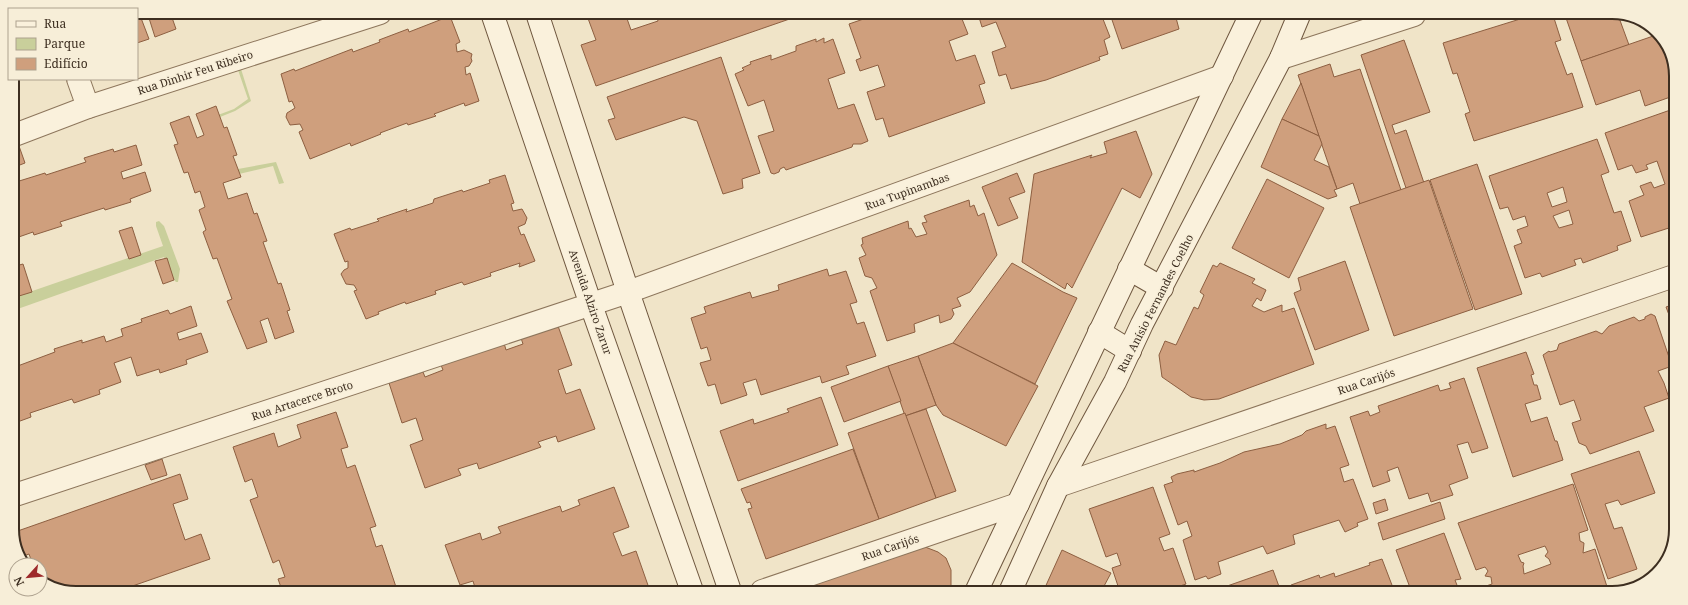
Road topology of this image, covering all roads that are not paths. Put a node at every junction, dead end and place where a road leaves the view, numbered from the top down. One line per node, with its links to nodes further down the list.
1 (361, 19): 10 (street, Rua Dinhir Feu Ribeiro)
2 (494, 19): 16 (street, Avenida Alziro Zarur)
3 (539, 19): 15 (street)
4 (1248, 19): 8 (street)
5 (1297, 19): 7 (street, Rua Anísio Fernandes Coelho)
6 (1402, 19): 7 (street)
7 (1281, 58): 14 (street, Rua Anísio Fernandes Coelho)
8 (1222, 76): 12 (street); 15 (street, Rua Tupinambas)
9 (78, 80): 10 (street)
10 (88, 107): 11 (street, Rua Dinhir Feu Ribeiro)
11 (19, 133)
12 (1129, 269): 14 (street); 17 (street)
13 (1669, 278): 19 (street, Rua Carijós)
14 (1162, 288): 18 (street, Rua Anísio Fernandes Coelho)
15 (628, 292): 16 (street, Rua Tupinambas); 23 (street)
16 (591, 305): 20 (street, Rua Artacerce Broto); 22 (street, Avenida Alziro Zarur)
17 (1099, 332): 18 (street); 21 (street)
18 (1130, 351): 19 (street, Rua Anísio Fernandes Coelho)
19 (1058, 486): 26 (street, Rua Anísio Fernandes Coelho)
20 (19, 494)
21 (1018, 504): 24 (street, Rua Carijós); 25 (street)
22 (690, 586)
23 (728, 586)
24 (777, 586)
25 (979, 586)
26 (1013, 586)

